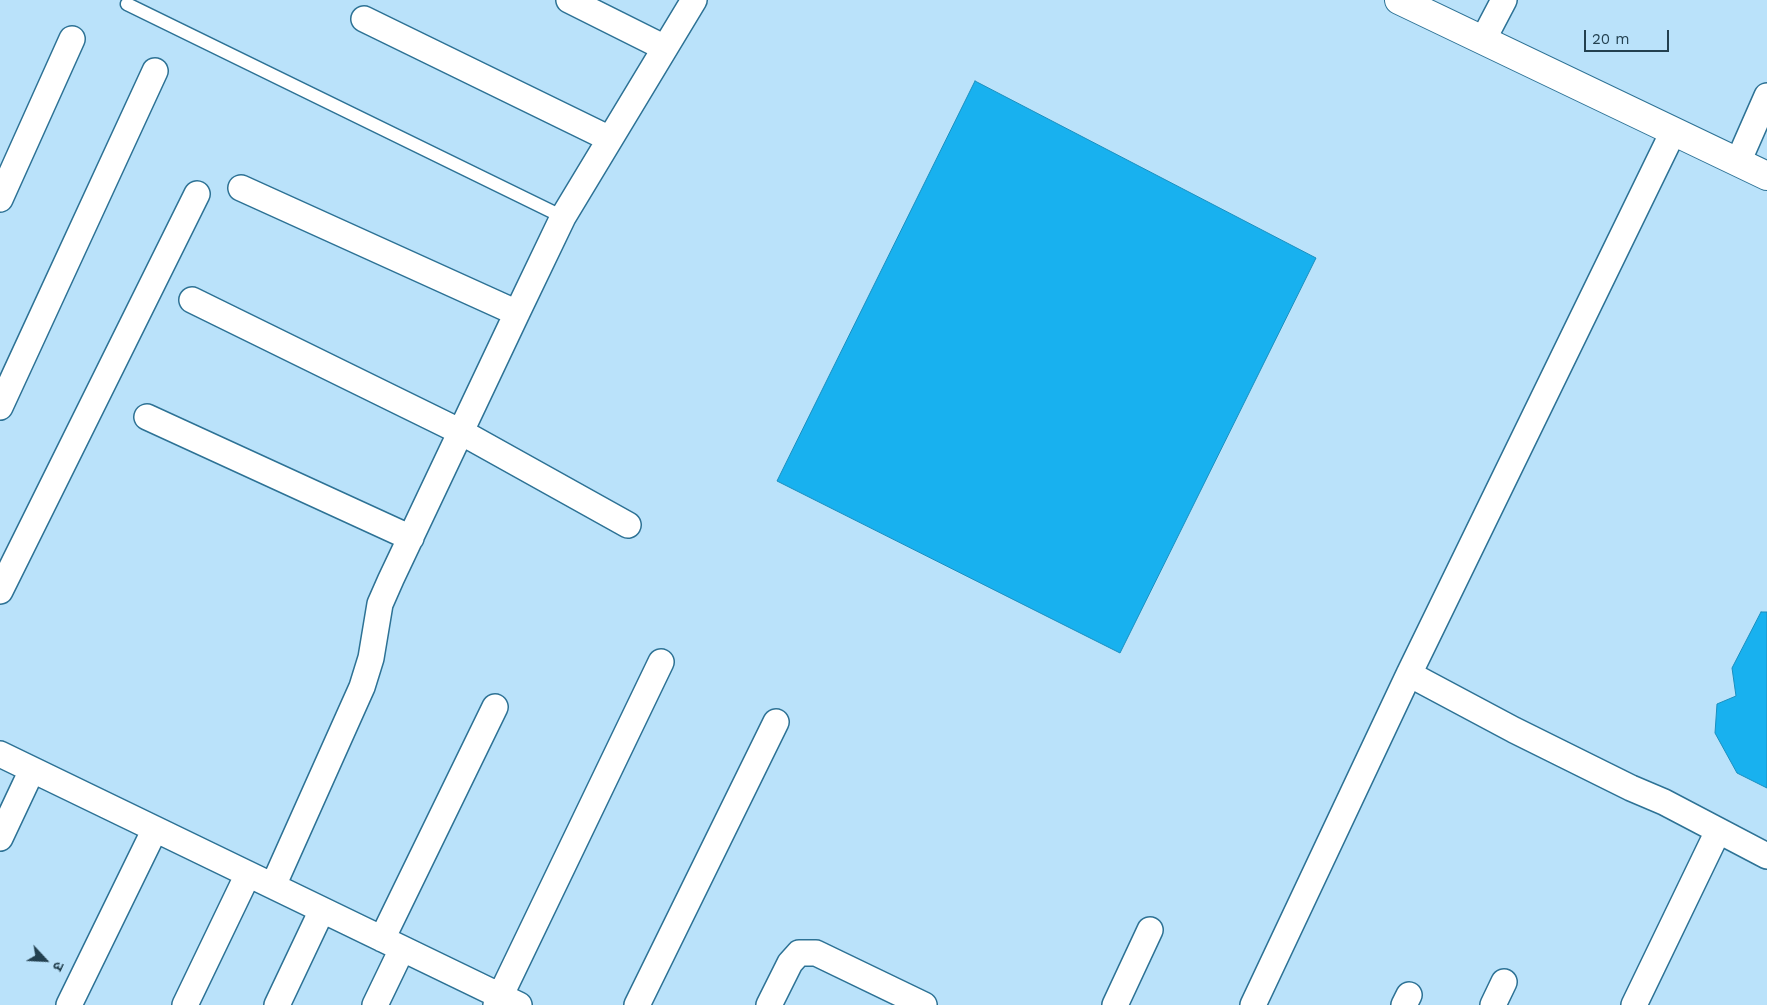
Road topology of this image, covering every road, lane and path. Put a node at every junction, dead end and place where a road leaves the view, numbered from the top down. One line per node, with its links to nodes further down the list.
1 (569, 0): 9 (street)
2 (694, 0): 9 (street)
3 (1399, 0): 8 (main road)
4 (1504, 0): 8 (street)
5 (127, 4): 19 (lane)
6 (364, 20): 13 (street)
7 (72, 39): 18 (street)
8 (1483, 40): 12 (main road)
9 (665, 48): 13 (street)
10 (155, 71): 22 (street)
11 (1767, 96): 14 (street)
12 (1673, 132): 14 (main road); 29 (street)
13 (610, 139): 19 (street)
14 (1738, 162): 15 (main road)
15 (1767, 176)
16 (241, 188): 21 (street)
17 (197, 194): 27 (street)
18 (0, 199)
19 (562, 217): 21 (street)
20 (192, 300): 24 (street)
21 (517, 313): 24 (street)
22 (0, 407)
23 (147, 417): 26 (street)
24 (461, 432): 25 (street); 26 (street)
25 (628, 524)
26 (411, 538): 39 (street)
27 (0, 591)
28 (661, 662): 44 (street)
29 (1409, 674): 35 (street); 53 (street)
30 (495, 707): 42 (street)
31 (776, 722): 49 (street)
32 (0, 754): 33 (street)
33 (32, 770): 34 (street); 36 (street)
34 (155, 829): 38 (street); 45 (street)
35 (1718, 831): 37 (street); 55 (street)
36 (0, 838)
37 (1767, 856)
38 (248, 874): 39 (street); 46 (street)
39 (273, 886): 40 (street)
40 (322, 910): 42 (street); 47 (street)
41 (1150, 930): 52 (street)
42 (392, 944): 44 (street); 48 (street)
43 (1504, 982): 54 (street)
44 (505, 1002)
45 (70, 1005)
46 (185, 1005)
47 (276, 1005)
48 (375, 1005)
49 (637, 1005)
50 (768, 1005): 51 (street)
51 (924, 1005)
52 (1115, 1005)
53 (1254, 1005)
54 (1493, 1005)
55 (1634, 1005)

